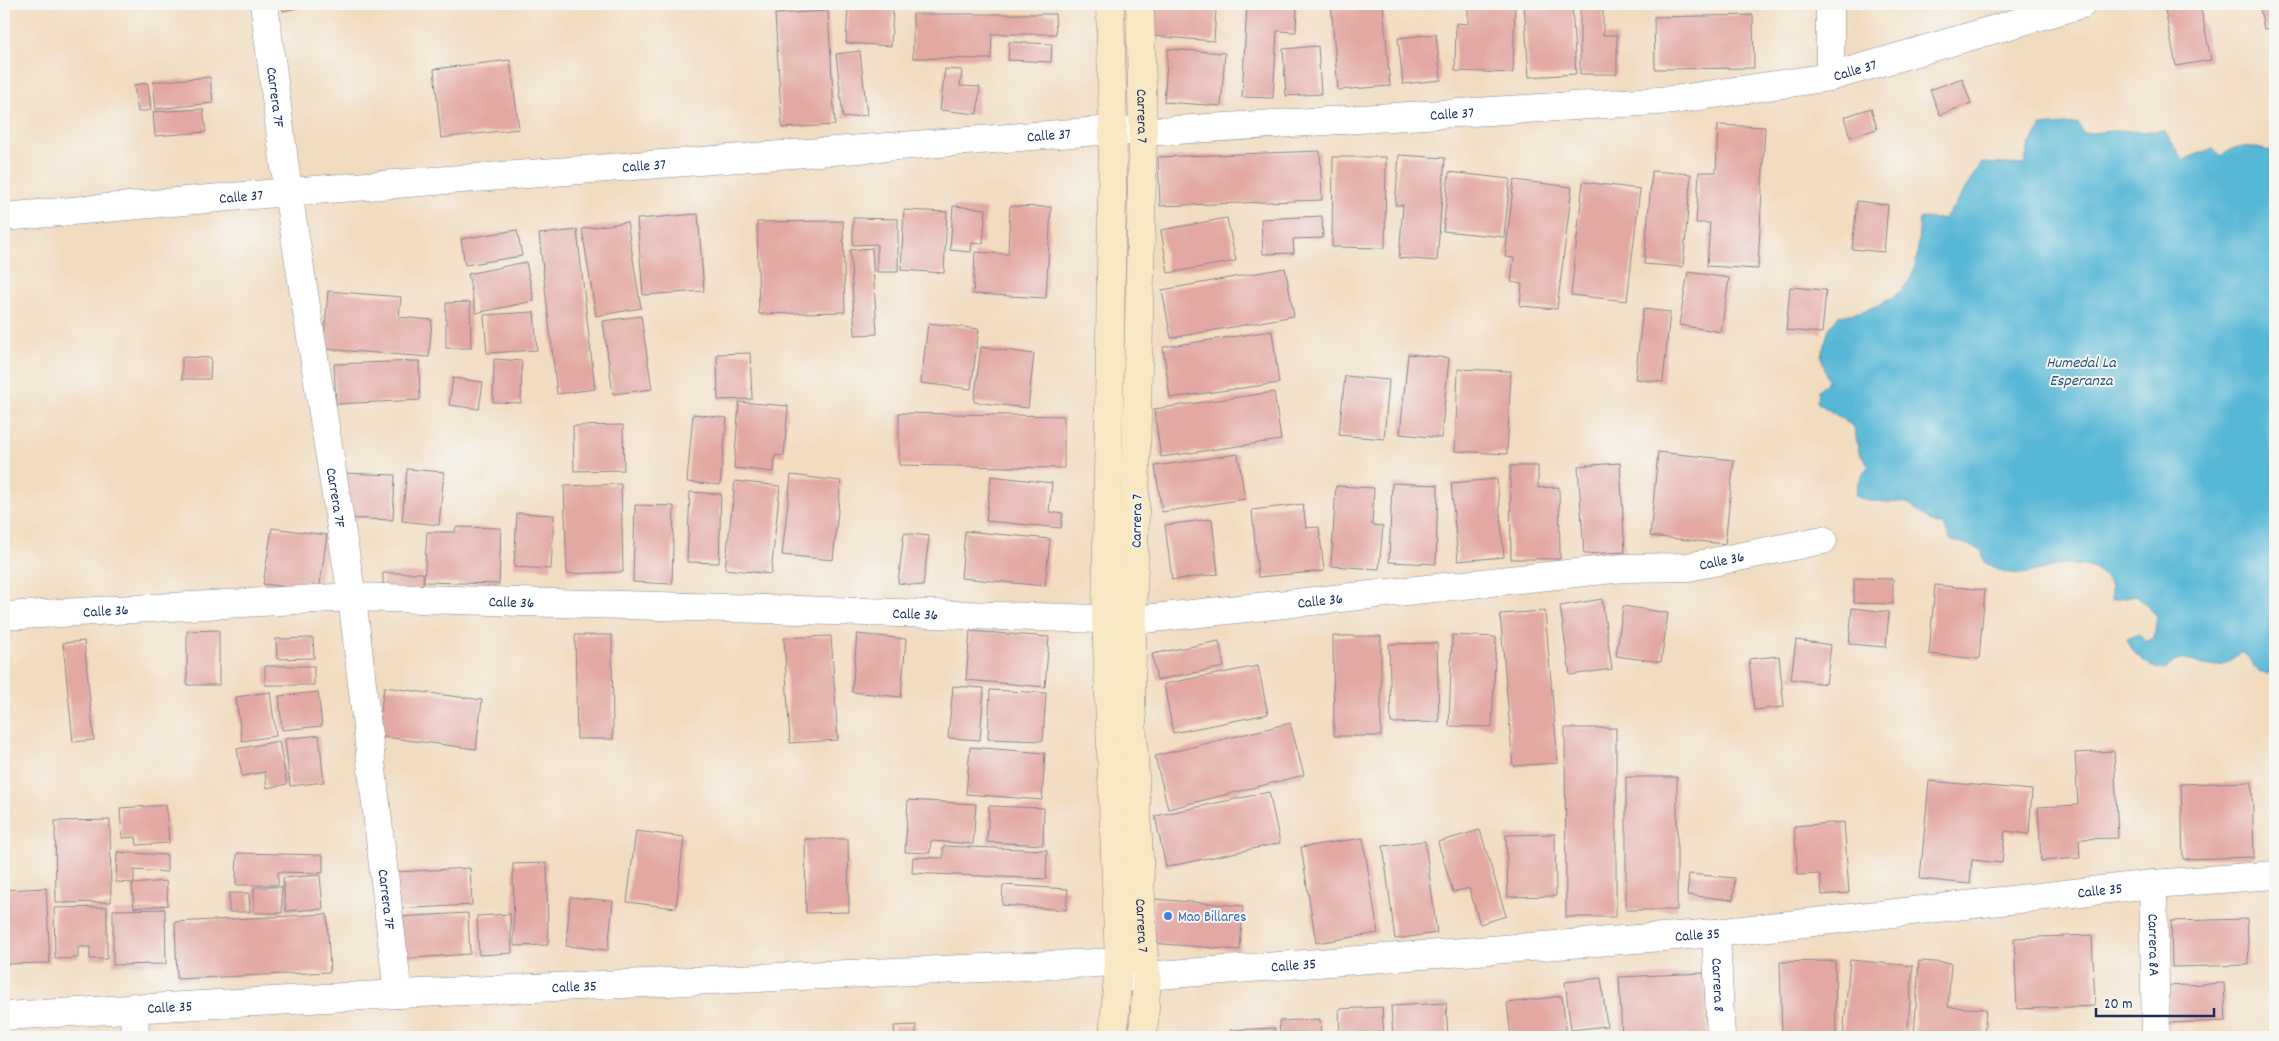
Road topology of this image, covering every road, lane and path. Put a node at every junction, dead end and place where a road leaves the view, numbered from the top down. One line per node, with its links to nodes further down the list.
1 (264, 4): 9 (street, Carrera 7F)
2 (1110, 4): 7 (street, Carrera 7)
3 (1140, 4): 8 (street, Carrera 7)
4 (1830, 4): 6 (street)
5 (2082, 4): 6 (street, Calle 37)
6 (1830, 77): 8 (street, Calle 37)
7 (1113, 130): 8 (street, Calle 37); 9 (street, Calle 37); 14 (street, Carrera 7)
8 (1143, 132): 15 (street, Carrera 7)
9 (288, 192): 10 (street, Calle 37); 12 (street, Carrera 7F)
10 (4, 217)
11 (1823, 540): 15 (street, Calle 36)
12 (352, 597): 13 (street, Calle 36); 14 (street, Calle 36); 20 (street, Carrera 7F)
13 (4, 616)
14 (1106, 618): 15 (street, Calle 36); 19 (street, Carrera 7)
15 (1135, 620): 19 (street, Carrera 7)
16 (2275, 876): 17 (street, Calle 35)
17 (2153, 884): 18 (street, Calle 35); 27 (street, Carrera 8A)
18 (1716, 934): 19 (street, Calle 35); 26 (street, Carrera 8)
19 (1132, 968): 20 (street, Calle 35); 24 (street, Carrera 7); 25 (street, Carrera 7)
20 (398, 994): 21 (street, Calle 35)
21 (134, 1007): 22 (street, Calle 35); 23 (street)
22 (4, 1016)
23 (135, 1037)
24 (1113, 1037)
25 (1143, 1037)
26 (1721, 1037)
27 (2156, 1037)

